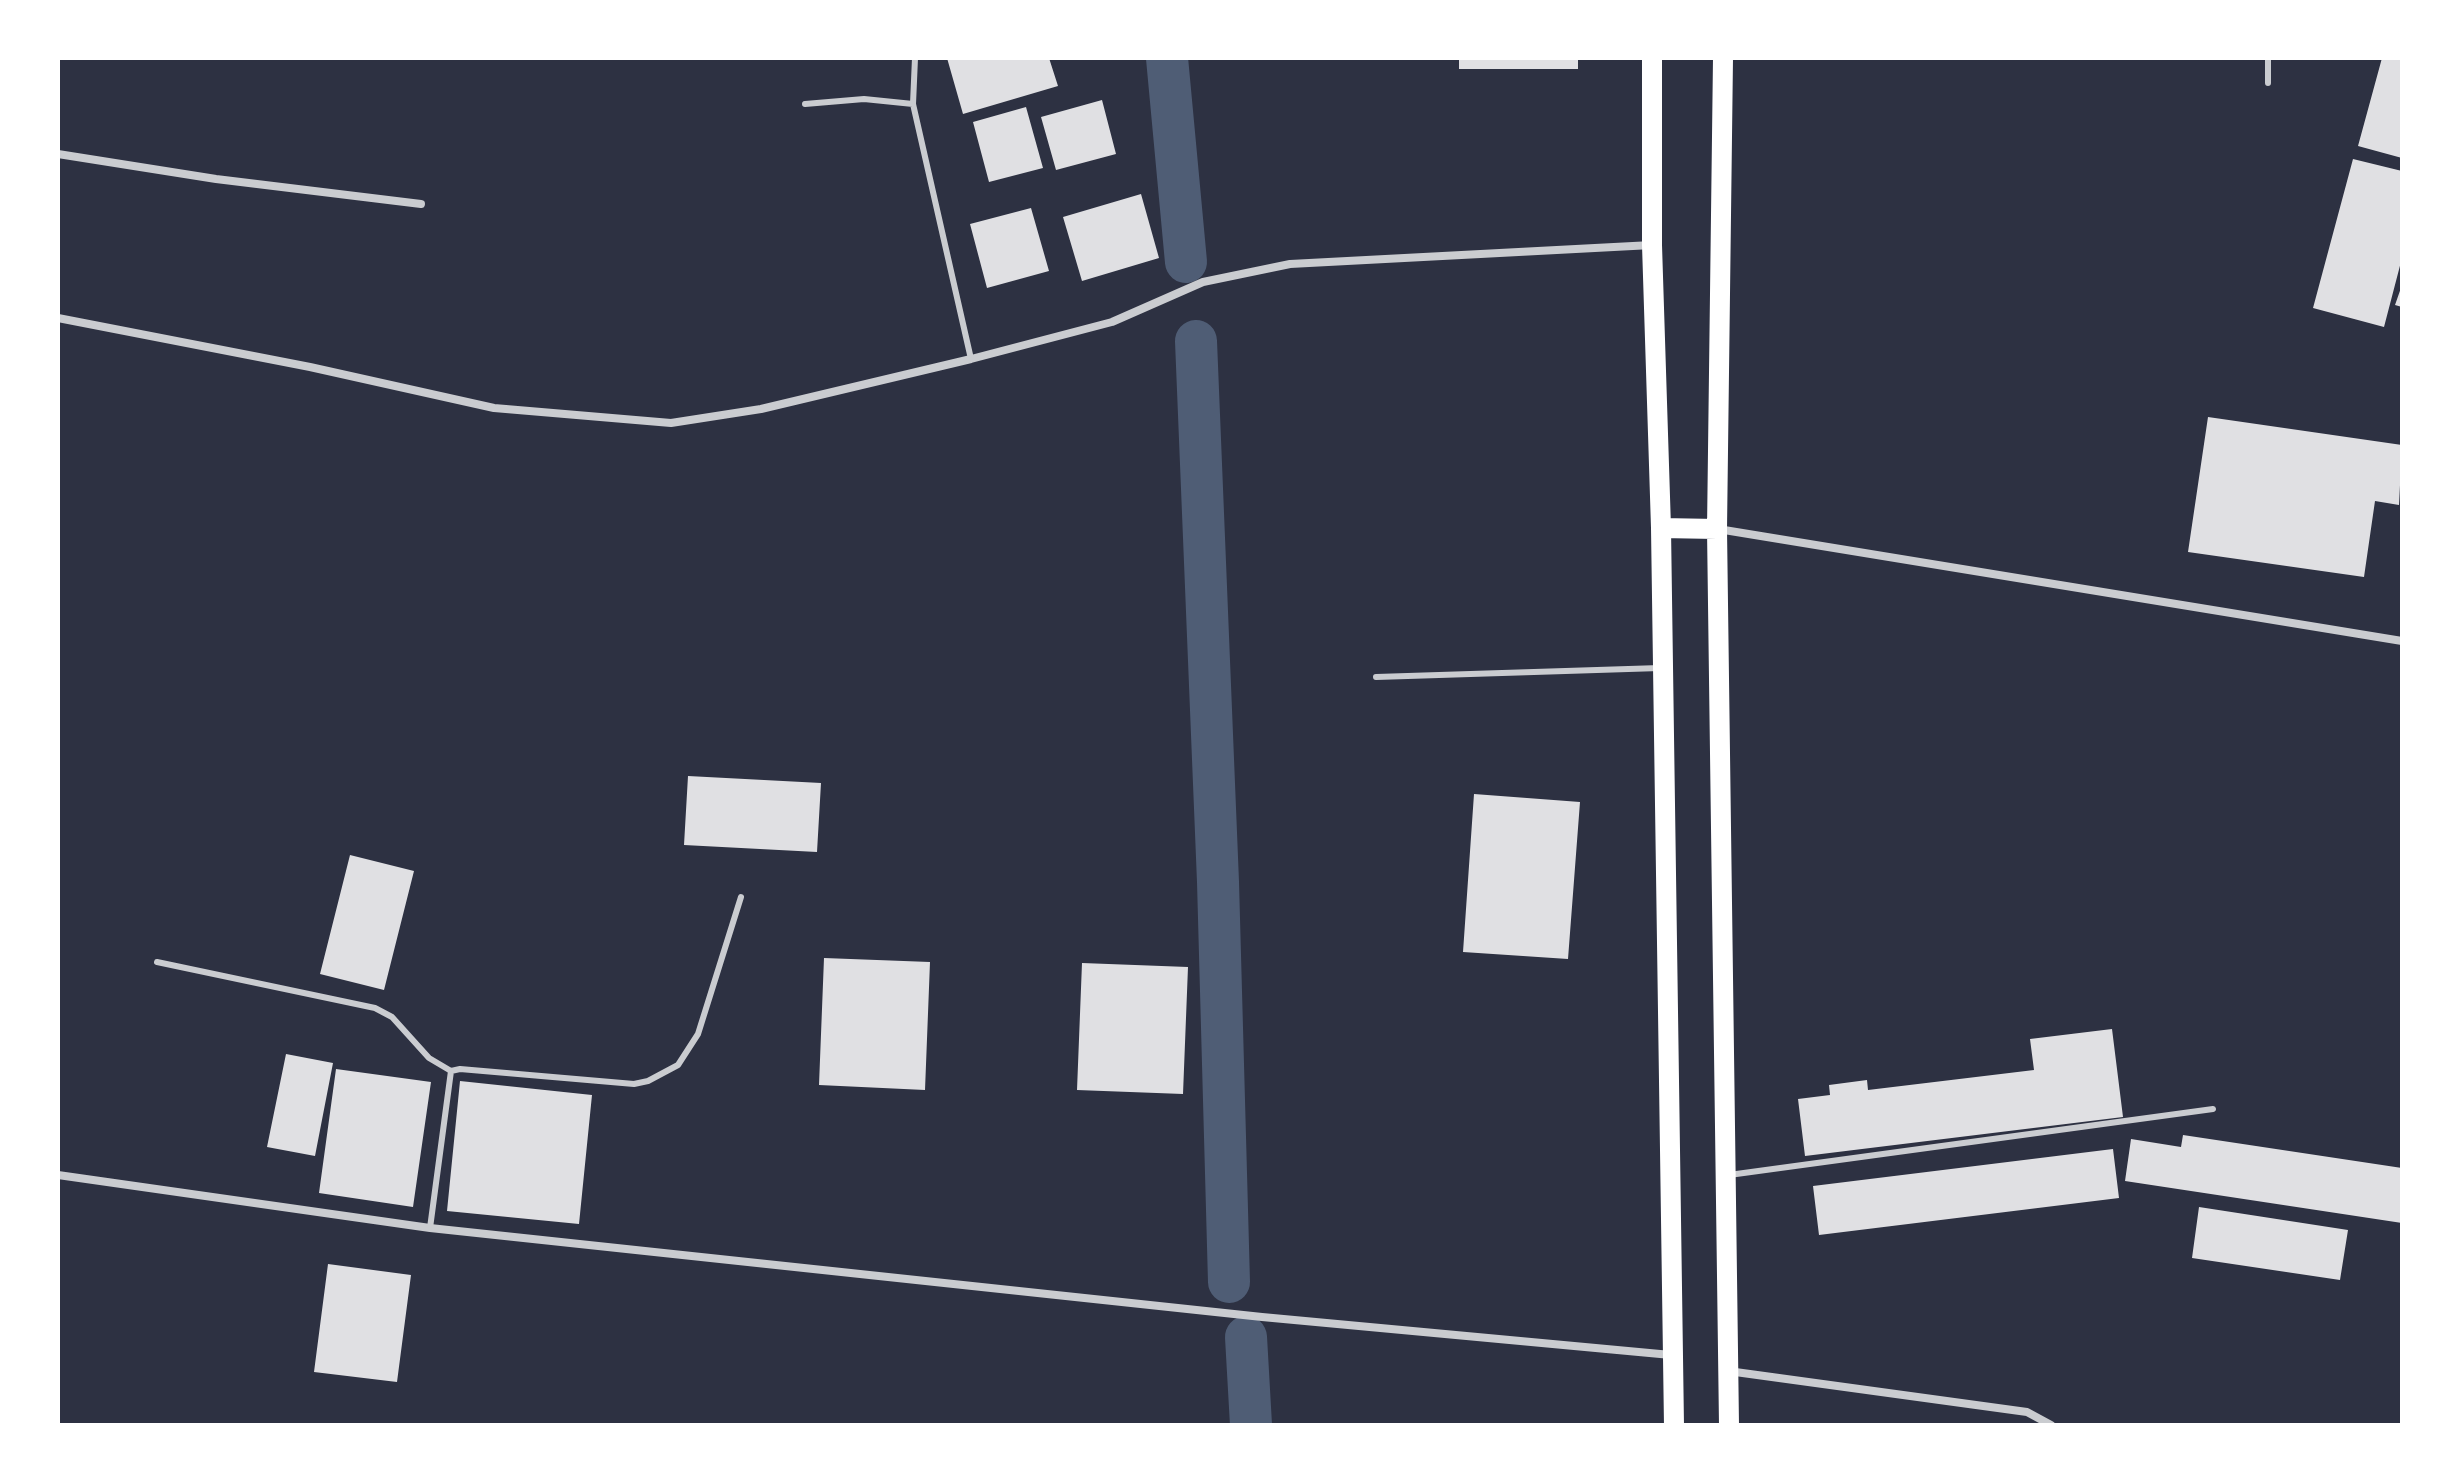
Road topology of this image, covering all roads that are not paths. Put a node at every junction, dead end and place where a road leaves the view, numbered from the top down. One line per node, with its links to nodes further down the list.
1 (915, 58): 7 (lane)
2 (1652, 58): 10 (main road)
3 (1723, 58): 14 (main road)
4 (2268, 58): 5 (lane)
5 (2268, 83)
6 (805, 104): 7 (lane)
7 (913, 104): 12 (lane)
8 (58, 154): 9 (street)
9 (421, 204)
10 (1652, 245): 12 (street); 13 (main road)
11 (58, 318): 12 (street)
12 (971, 359)
13 (1661, 528): 14 (main road); 16 (main road)
14 (1717, 529): 15 (street); 23 (main road)
15 (2402, 641)
16 (1662, 668): 17 (lane); 25 (main road)
17 (1376, 677)
18 (741, 897): 20 (lane)
19 (157, 962): 20 (lane)
20 (451, 1071): 24 (lane)
21 (2213, 1109): 23 (lane)
22 (58, 1175): 24 (street)
23 (1725, 1176): 26 (main road)
24 (430, 1228): 25 (street)
25 (1674, 1355): 27 (main road)
26 (1728, 1371): 28 (main road); 29 (street)
27 (1674, 1425)
28 (1729, 1425)
29 (2051, 1425)

